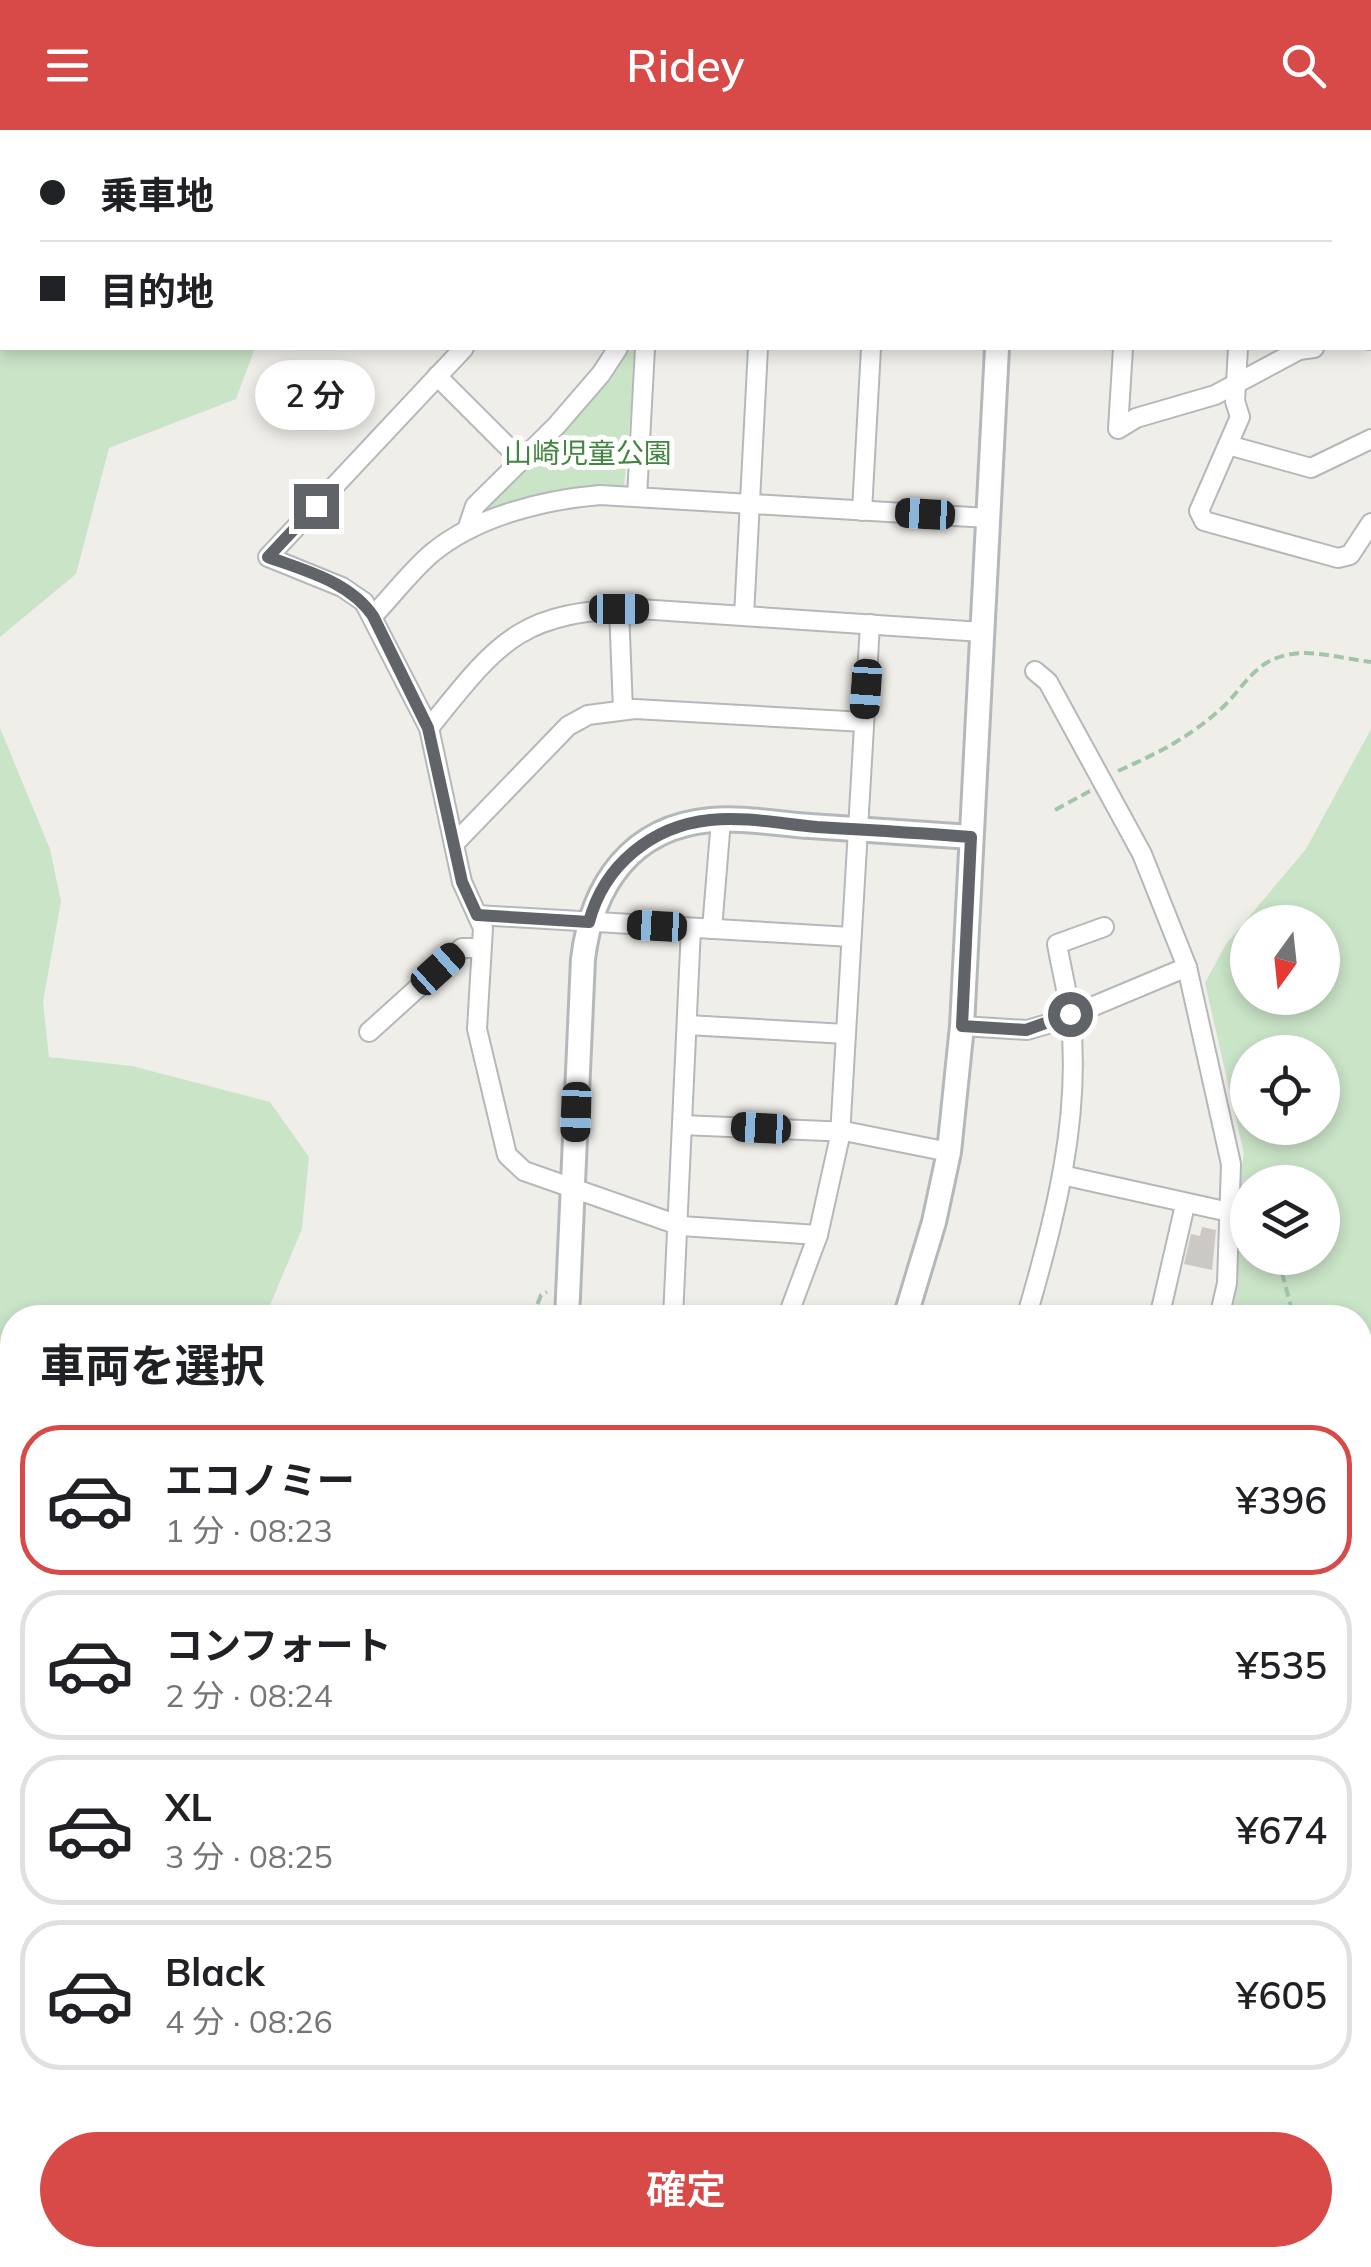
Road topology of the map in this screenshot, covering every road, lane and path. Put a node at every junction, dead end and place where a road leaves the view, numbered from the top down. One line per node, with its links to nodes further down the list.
1 (462, 350): 10 (street)
2 (617, 350): 14 (street)
3 (645, 350): 15 (street)
4 (758, 350): 16 (street)
5 (870, 350): 17 (street)
6 (998, 350): 18 (street)
7 (1123, 350): 11 (street)
8 (1238, 350): 11 (street)
9 (1299, 350): 11 (street)
10 (438, 376): 14 (street); 22 (street)
11 (1237, 381): 13 (street)
12 (1371, 440): 13 (street)
13 (1228, 445): 19 (street)
14 (521, 460): 20 (street)
15 (637, 497): 16 (street); 20 (street)
16 (750, 504): 17 (street); 23 (street)
17 (862, 511): 18 (street)
18 (988, 518): 25 (street)
19 (1371, 523)
20 (467, 530): 22 (street)
21 (619, 609): 23 (street); 28 (street); 30 (street)
22 (373, 616): 30 (street)
23 (744, 616): 24 (street)
24 (870, 624): 25 (street); 29 (street)
25 (982, 632): 35 (street)
26 (1371, 662): 31 (path)
27 (1035, 671): 31 (street)
28 (623, 710): 29 (street); 36 (street)
29 (864, 722): 34 (street)
30 (428, 728): 36 (street)
31 (1102, 782): 32 (path); 44 (street)
32 (1054, 810)
33 (721, 820): 34 (street); 38 (street); 41 (street)
34 (858, 829): 35 (street); 42 (street)
35 (971, 837): 47 (street)
36 (454, 844): 37 (street)
37 (477, 915): 38 (street); 43 (street)
38 (589, 922): 39 (street); 54 (street)
39 (691, 928): 41 (street); 46 (street)
40 (1104, 928): 45 (street)
41 (712, 929): 42 (street)
42 (851, 937): 49 (street)
43 (481, 948): 48 (street); 54 (street)
44 (1187, 967): 45 (street); 56 (street)
45 (1070, 1014): 47 (street); 53 (street)
46 (687, 1025): 49 (street); 50 (street)
47 (962, 1026): 52 (street)
48 (369, 1032)
49 (846, 1034): 51 (street)
50 (682, 1125): 51 (street); 57 (street)
51 (840, 1132): 52 (street); 58 (street)
52 (950, 1152): 63 (street)
53 (1062, 1175): 55 (street); 64 (street)
54 (573, 1188): 57 (street); 60 (street)
55 (1185, 1205): 56 (street); 65 (street)
56 (1229, 1212): 66 (street)
57 (678, 1225): 58 (street); 61 (street)
58 (818, 1234): 62 (street)
59 (1283, 1275): 67 (path)
60 (568, 1305)
61 (675, 1305)
62 (792, 1305)
63 (909, 1305)
64 (1030, 1305)
65 (1162, 1305)
66 (1222, 1305)
67 (1291, 1305)

